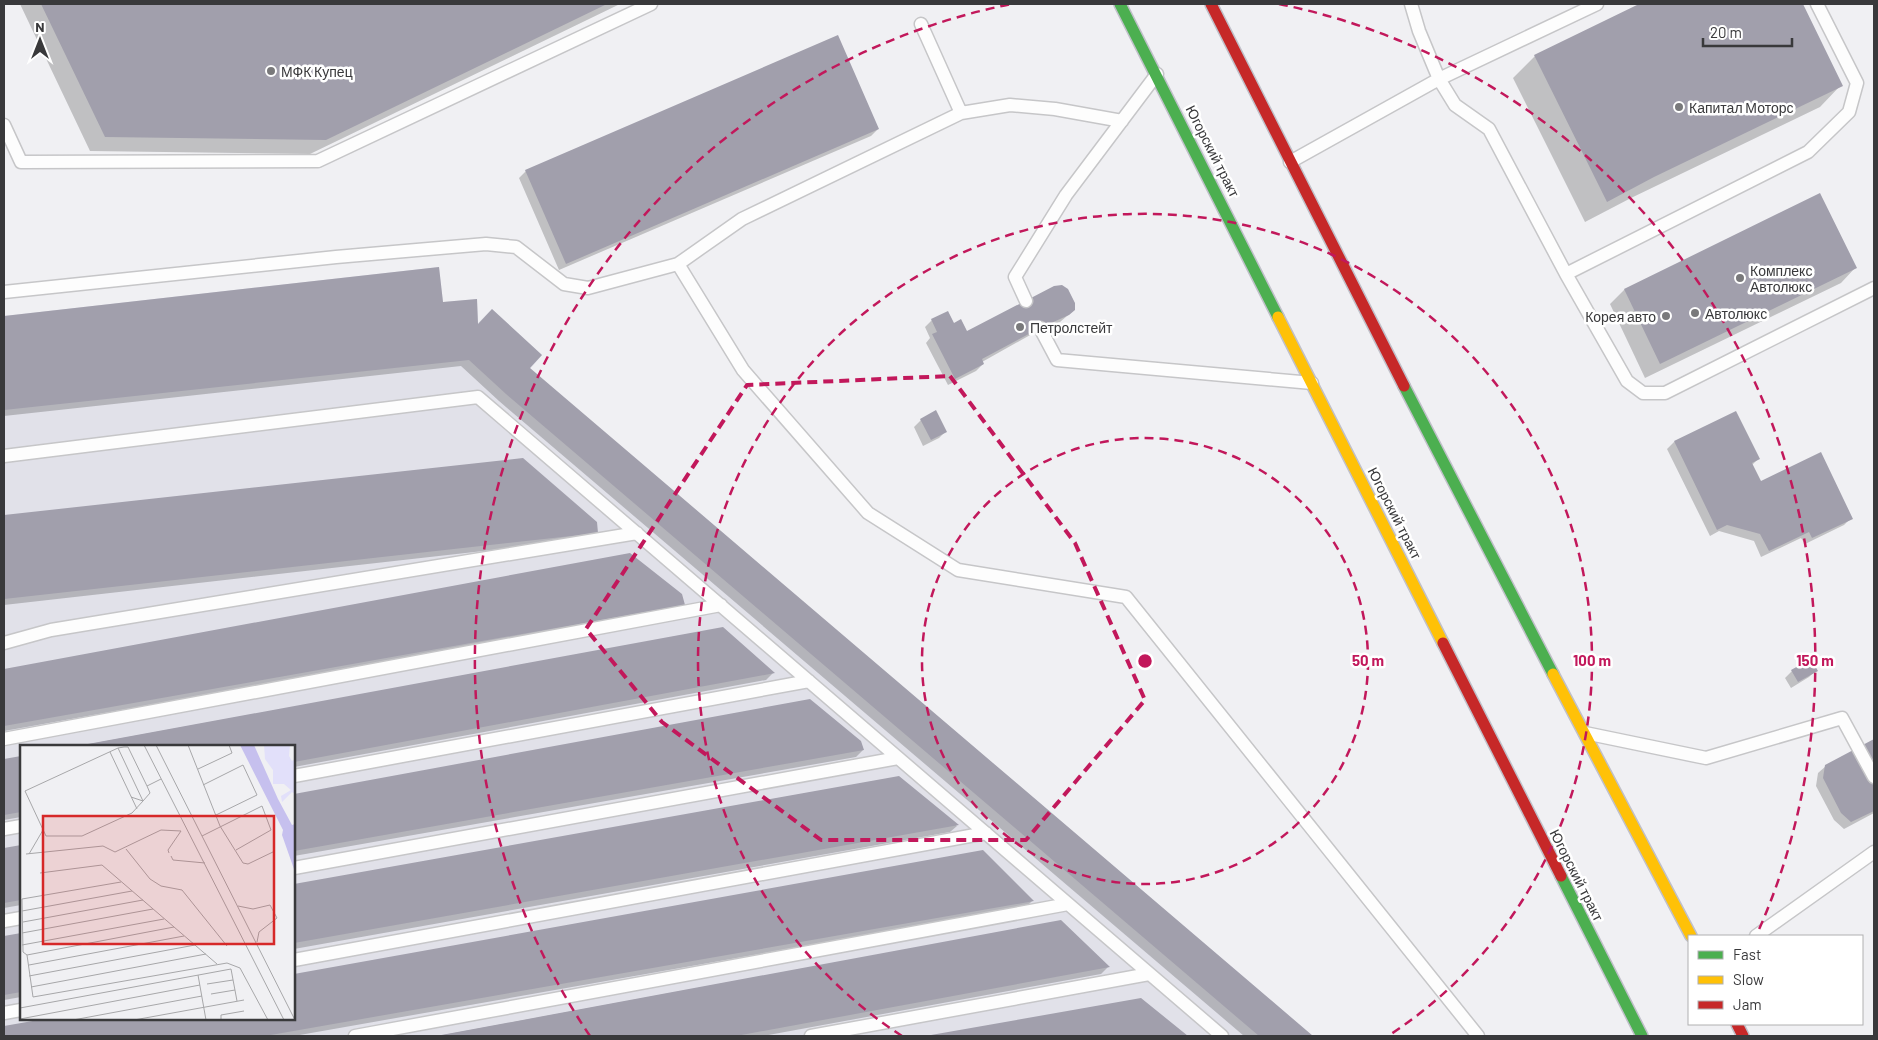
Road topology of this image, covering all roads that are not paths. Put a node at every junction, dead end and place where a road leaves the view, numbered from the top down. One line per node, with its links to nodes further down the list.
1 (651, 4): 12 (lane)
2 (1120, 4): 8 (main road, Югорский тракт)
3 (1211, 4): 13 (main road)
4 (1411, 4): 9 (lane)
5 (1597, 4): 9 (lane)
6 (1817, 4): 15 (lane)
7 (921, 24): 10 (lane)
8 (1157, 74): 11 (lane); 20 (main road, Югорский тракт)
9 (1439, 79): 13 (lane); 15 (lane)
10 (961, 113): 11 (lane); 14 (lane)
11 (1122, 121): 18 (lane)
12 (4, 125)
13 (1290, 162): 26 (main road)
14 (678, 264): 17 (lane); 48 (lane)
15 (1566, 274): 16 (lane)
16 (1874, 288)
17 (4, 292)
18 (1026, 301)
19 (1040, 328): 20 (lane)
20 (1313, 383): 49 (main road, Югорский тракт)
21 (4, 456): 22 (lane)
22 (637, 533): 23 (lane); 24 (lane)
23 (721, 605): 25 (lane); 27 (lane)
24 (4, 644)
25 (809, 681): 28 (lane); 29 (lane)
26 (1582, 732): 30 (lane); 39 (main road)
27 (4, 738)
28 (898, 758): 33 (lane); 35 (lane)
29 (295, 776)
30 (1874, 778)
31 (20, 826): 32 (lane)
32 (4, 830)
33 (986, 833): 36 (lane); 41 (lane)
34 (1874, 852): 40 (lane)
35 (295, 868)
36 (1068, 904): 42 (lane); 45 (lane)
37 (20, 918): 38 (lane)
38 (4, 921)
39 (1690, 935)
40 (1757, 935)
41 (295, 960)
42 (1149, 974): 46 (lane); 47 (lane)
43 (20, 1010): 44 (lane)
44 (4, 1013)
45 (355, 1036)
46 (811, 1036)
47 (1222, 1036)
48 (1478, 1036)
49 (1642, 1036)

